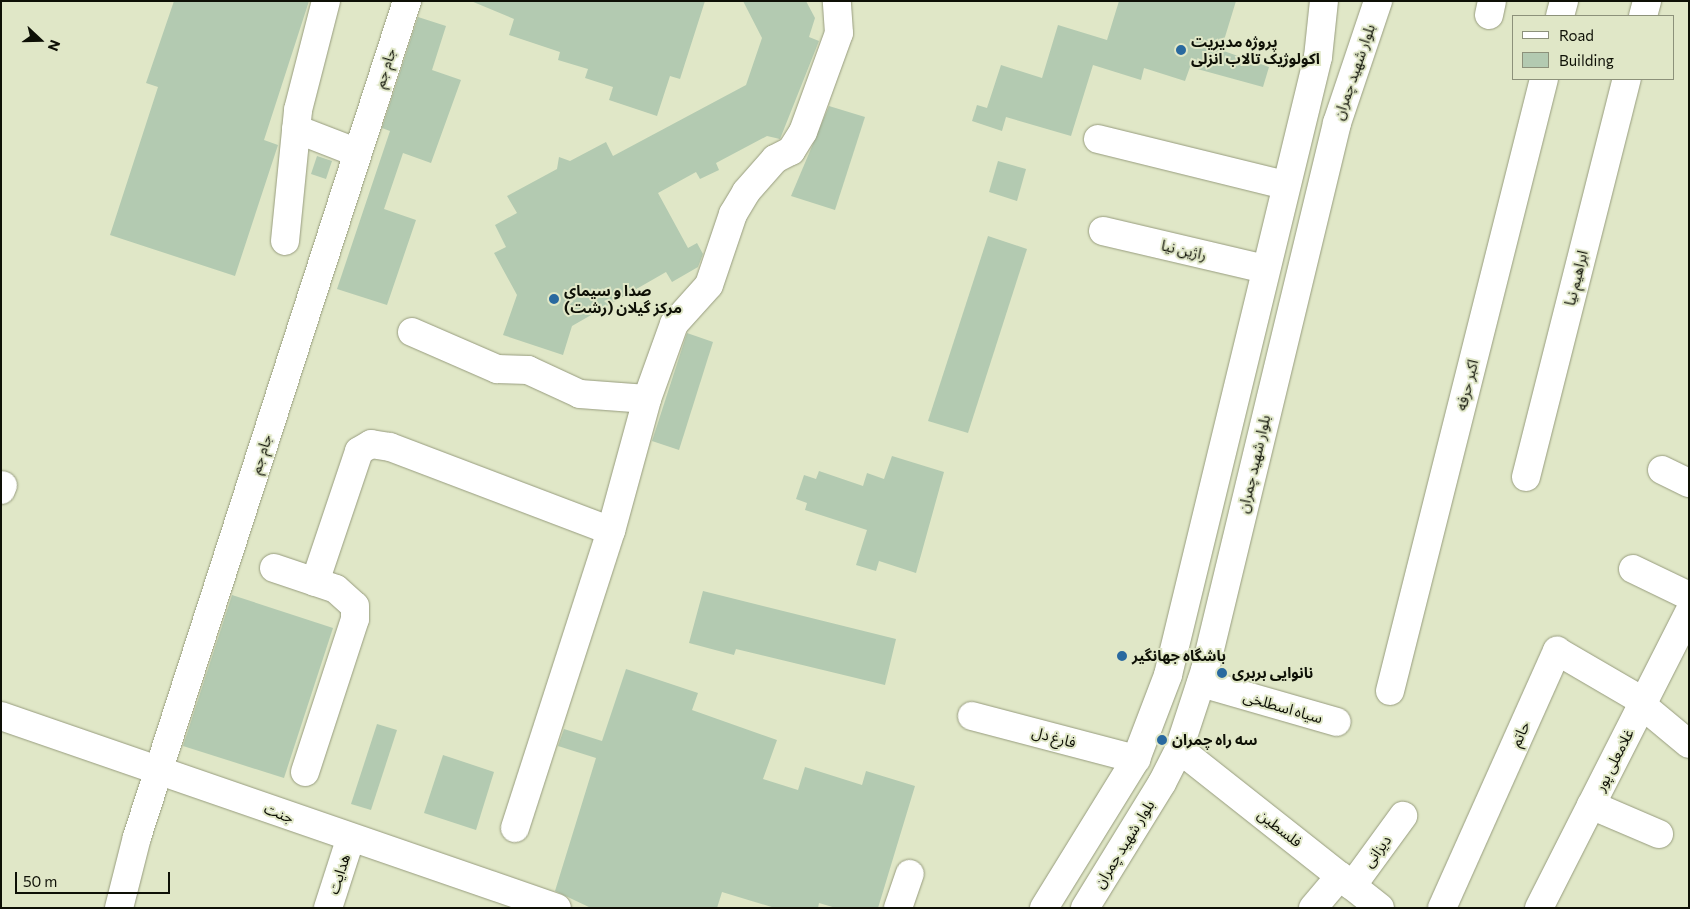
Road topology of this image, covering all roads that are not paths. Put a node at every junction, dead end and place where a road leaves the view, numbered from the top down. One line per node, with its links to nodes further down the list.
1 (326, 1): 12 (street)
2 (407, 1): 14 (street, جام جم)
3 (837, 1): 20 (street)
4 (1378, 1): 30 (street, بلوار شهید چمران)
5 (1564, 1): 8 (street)
6 (1646, 1): 9 (street)
7 (1324, 2): 15 (street)
8 (1560, 15)
9 (1643, 15)
10 (1544, 80): 31 (street, اکبر حرفه)
11 (1627, 80): 22 (street, ابراهیم نیا)
12 (296, 129): 14 (street); 17 (street)
13 (1098, 139): 15 (street)
14 (358, 153): 39 (street, جام جم)
15 (1285, 185): 18 (street)
16 (1103, 232): 18 (street, راژین نیا)
17 (285, 242)
18 (1265, 269): 38 (street)
19 (412, 332): 20 (street)
20 (647, 399): 24 (street)
21 (1662, 470): 23 (street)
22 (1526, 477)
23 (1689, 483)
24 (611, 531): 27 (street); 43 (street)
25 (274, 568): 27 (street)
26 (1633, 570): 28 (street)
27 (315, 582): 40 (street)
28 (1689, 596)
29 (1689, 612): 32 (street, غلامعلی پور)
30 (1201, 683): 35 (street, سیاه اسطلخی); 37 (street, بلوار شهید چمران)
31 (1390, 690)
32 (1642, 703): 36 (street); 41 (street, غلامعلی پور); 56 (street, حاتم)
33 (1, 716): 39 (street, جنت)
34 (972, 716): 38 (street, فارغ دل)
35 (1337, 722)
36 (1689, 744)
37 (1179, 748): 47 (street, فلسطین); 53 (street, بلوار شهید چمران)
38 (1136, 759): 52 (street)
39 (160, 768): 45 (street, جنت); 49 (street, جام جم)
40 (305, 772)
41 (1591, 805): 44 (street); 57 (street, غلامعلی پور)
42 (1403, 816): 47 (street, دیزانی)
43 (515, 828)
44 (1659, 834)
45 (350, 840): 48 (street, جنت); 50 (street, هدایت)
46 (910, 874): 51 (street)
47 (1346, 881): 54 (street, دیزانی); 55 (street, فلسطین)
48 (554, 907)
49 (119, 908)
50 (328, 908)
51 (898, 908)
52 (1044, 908)
53 (1085, 908)
54 (1313, 908)
55 (1380, 908)
56 (1442, 908)
57 (1539, 908)

